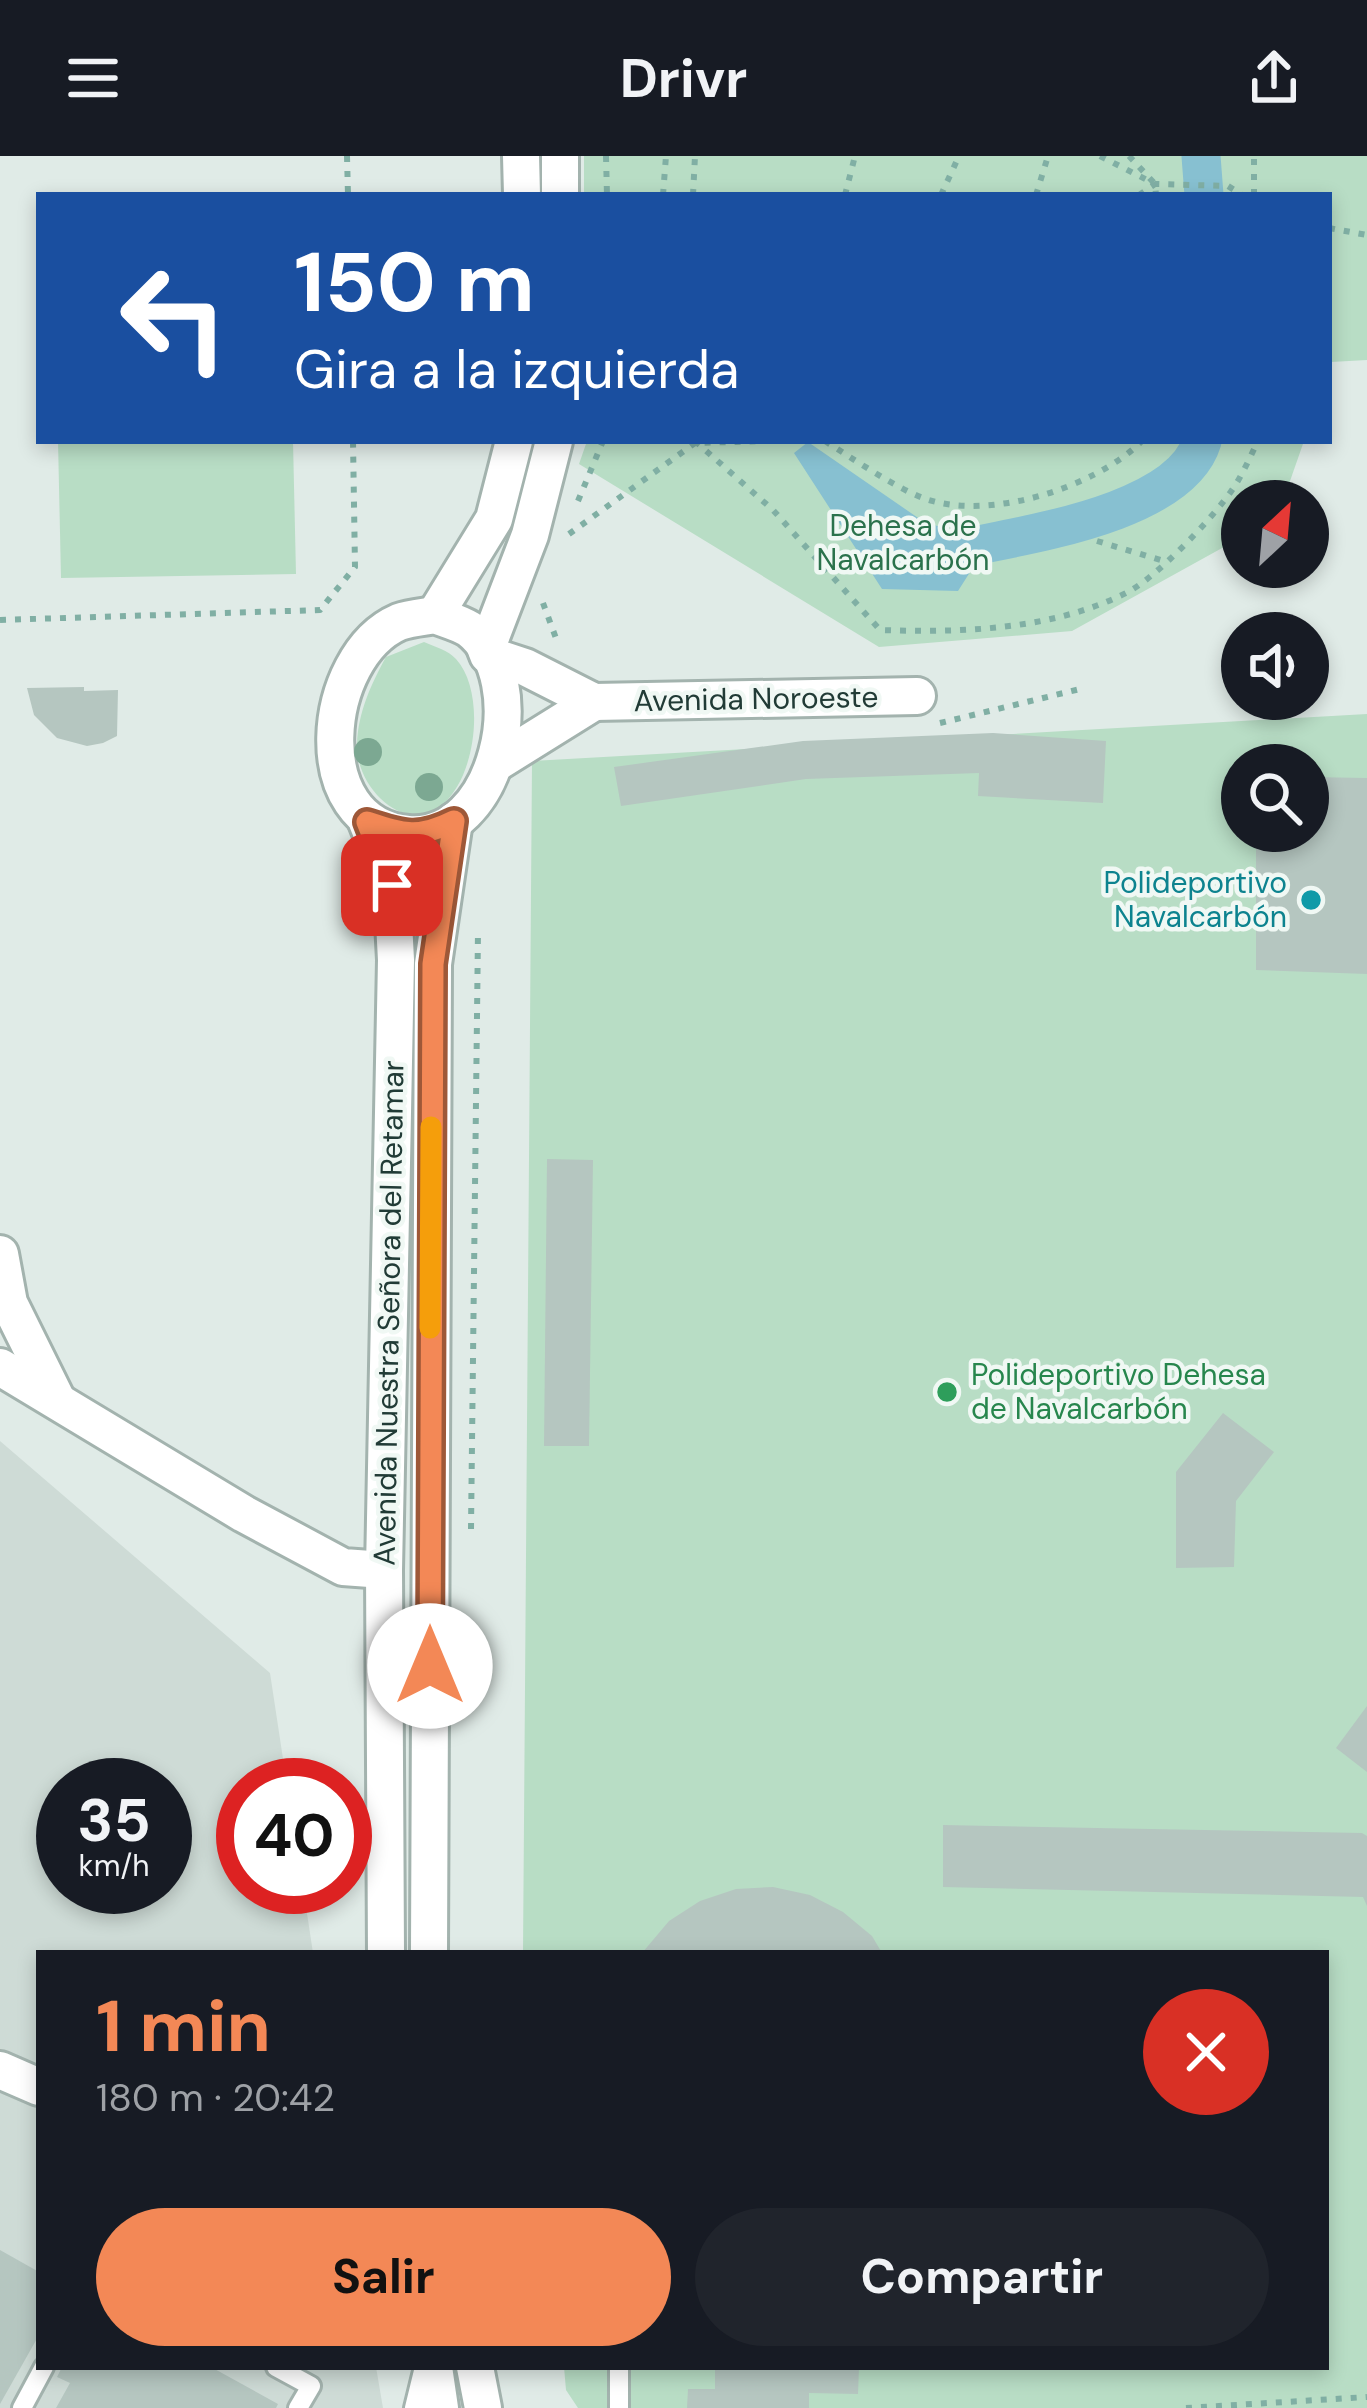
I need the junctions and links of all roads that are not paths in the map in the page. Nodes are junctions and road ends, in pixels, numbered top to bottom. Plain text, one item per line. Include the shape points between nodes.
1 (521, 156) edge
2 (560, 156) edge
3 (522, 192) edge
4 (560, 192) edge
5 (513, 444) edge
6 (553, 444) edge
7 (435, 615) junction
8 (487, 652) junction
9 (594, 702) junction
10 (922, 710) road end
11 (496, 763) junction
12 (454, 821) junction
13 (367, 822) junction
14 (0, 1254) edge
15 (0, 1367) edge
16 (56, 1399) junction
17 (384, 1570) junction
18 (386, 1950) edge
19 (429, 1950) edge
20 (0, 2070) edge
21 (36, 2086) edge
22 (42, 2370) edge
23 (281, 2370) edge
24 (423, 2370) edge
25 (434, 2370) edge
26 (476, 2370) edge
27 (619, 2370) edge
28 (22, 2408) edge
29 (298, 2408) edge
30 (413, 2408) edge
31 (440, 2408) edge
32 (483, 2408) edge
33 (619, 2408) edge

1 - 3 street
2 - 4 street
5 - 7 street via 494,519
6 - 8 street
7 - 8 street via 469,629
7 - 13 street via 399,622 371,644 347,681 334,751 347,799
8 - 9 street, Avenida Noroeste
8 - 11 street via 503,721
9 - 10 street, Avenida Noroeste
9 - 11 street, Avenida Noroeste
11 - 12 street
12 - 13 street via 428,834
12 - 19 street, Avenida Nuestra Señora del Retamar via 433,964
13 - 17 street, Avenida Nuestra Señora del Retamar via 392,885 396,960
14 - 16 street via 9,1303
15 - 16 street
16 - 17 street via 343,1567
17 - 18 street, Avenida Nuestra Señora del Retamar
20 - 21 street
22 - 28 lane
23 - 29 lane via 310,2386
24 - 30 lane
25 - 31 street
26 - 32 street
27 - 33 lane

